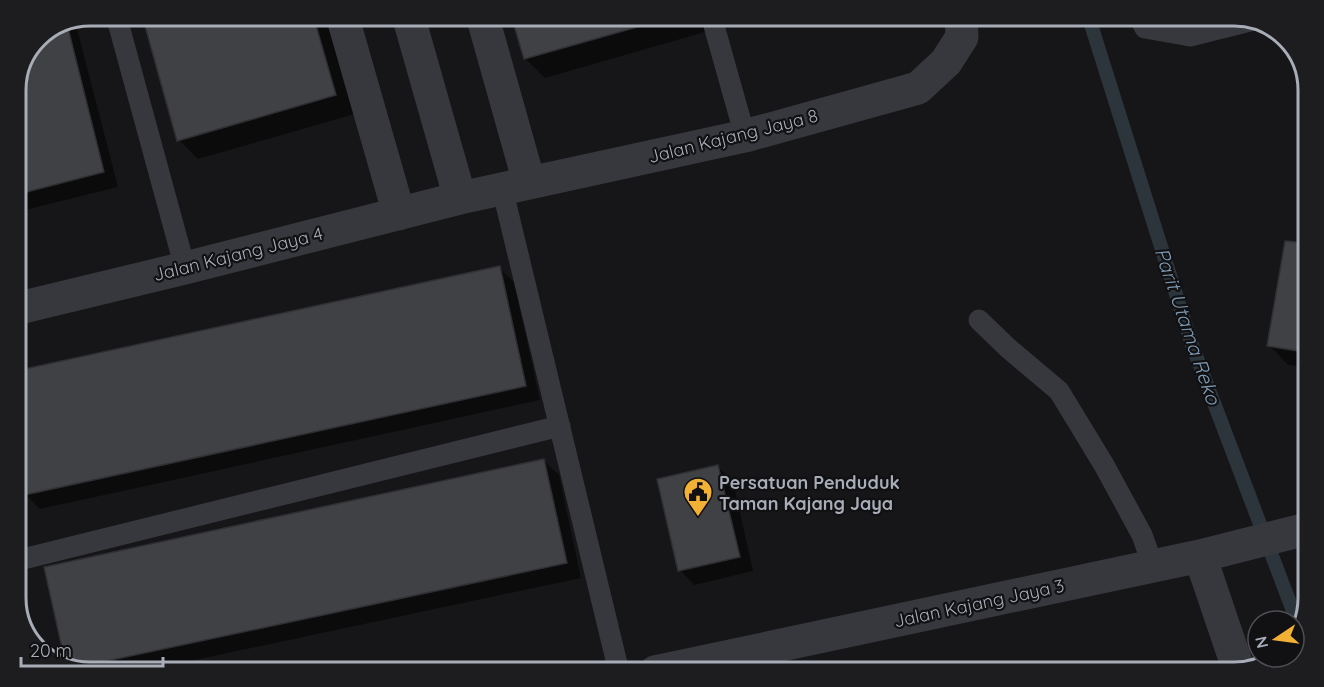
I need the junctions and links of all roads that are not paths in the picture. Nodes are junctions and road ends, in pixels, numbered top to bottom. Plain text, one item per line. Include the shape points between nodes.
1 (119, 26) edge
2 (345, 26) edge
3 (411, 26) edge
4 (484, 26) edge
5 (714, 26) edge
6 (962, 26) edge
7 (1144, 26) edge
8 (1230, 26) edge
9 (745, 136) junction
10 (515, 185) junction
11 (460, 198) junction
12 (399, 214) junction
13 (185, 268) junction
14 (26, 306) edge
15 (979, 320) dead end
16 (560, 426) junction
17 (1298, 531) edge
18 (1207, 554) junction
19 (26, 558) edge
20 (1153, 566) junction
21 (617, 662) edge
22 (702, 662) edge
23 (1236, 662) edge

1 - 13 lane
2 - 12 street
3 - 11 street
4 - 10 street
5 - 9 lane
6 - 9 street, Jalan Kajang Jaya 8 via 962,37 946,62 918,88
7 - 8 lane via 1191,36
9 - 10 street, Jalan Kajang Jaya 8
10 - 11 street, Jalan Kajang Jaya 8
10 - 16 lane
11 - 12 street, Jalan Kajang Jaya 4
12 - 13 street, Jalan Kajang Jaya 4
13 - 14 street, Jalan Kajang Jaya 4
15 - 20 lane via 1059,391 1142,535
16 - 19 lane
16 - 21 lane
17 - 18 street, Jalan Kajang Jaya 3
18 - 20 street, Jalan Kajang Jaya 3
18 - 23 street
20 - 22 street, Jalan Kajang Jaya 3

